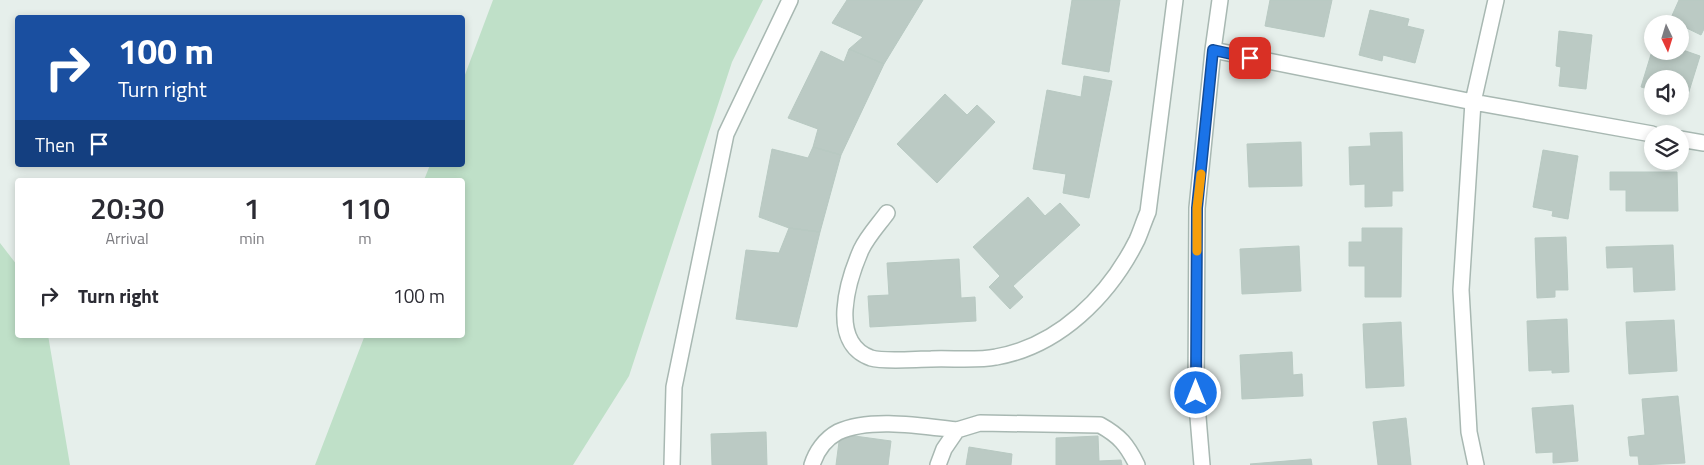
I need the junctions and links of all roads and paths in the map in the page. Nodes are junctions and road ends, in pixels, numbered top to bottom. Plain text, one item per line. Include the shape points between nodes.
1 (790, 0) edge
2 (1175, 0) edge
3 (1220, 0) edge
4 (1496, 0) edge
5 (1213, 50) junction
6 (1473, 102) junction
7 (1644, 133) edge
8 (1689, 140) edge
9 (1704, 143) edge
10 (888, 213) dead end
11 (957, 430) junction
12 (672, 465) edge
13 (812, 465) edge
14 (938, 465) edge
15 (1137, 465) edge
16 (1202, 465) edge
17 (1476, 465) edge

1 - 12 street via 726,134 674,388
2 - 10 street via 1148,212 1137,240 1115,276 1086,311 1057,333 1027,349 995,358 893,359 872,358 860,353 851,344 845,328 850,280 862,248
3 - 5 street
4 - 6 street
5 - 6 street
5 - 16 street via 1197,208 1196,393
6 - 7 street
6 - 17 street via 1461,290 1469,432
8 - 9 street
11 - 13 street via 868,424 837,433 818,450
11 - 14 street
11 - 15 street via 980,423 1100,425 1125,444

